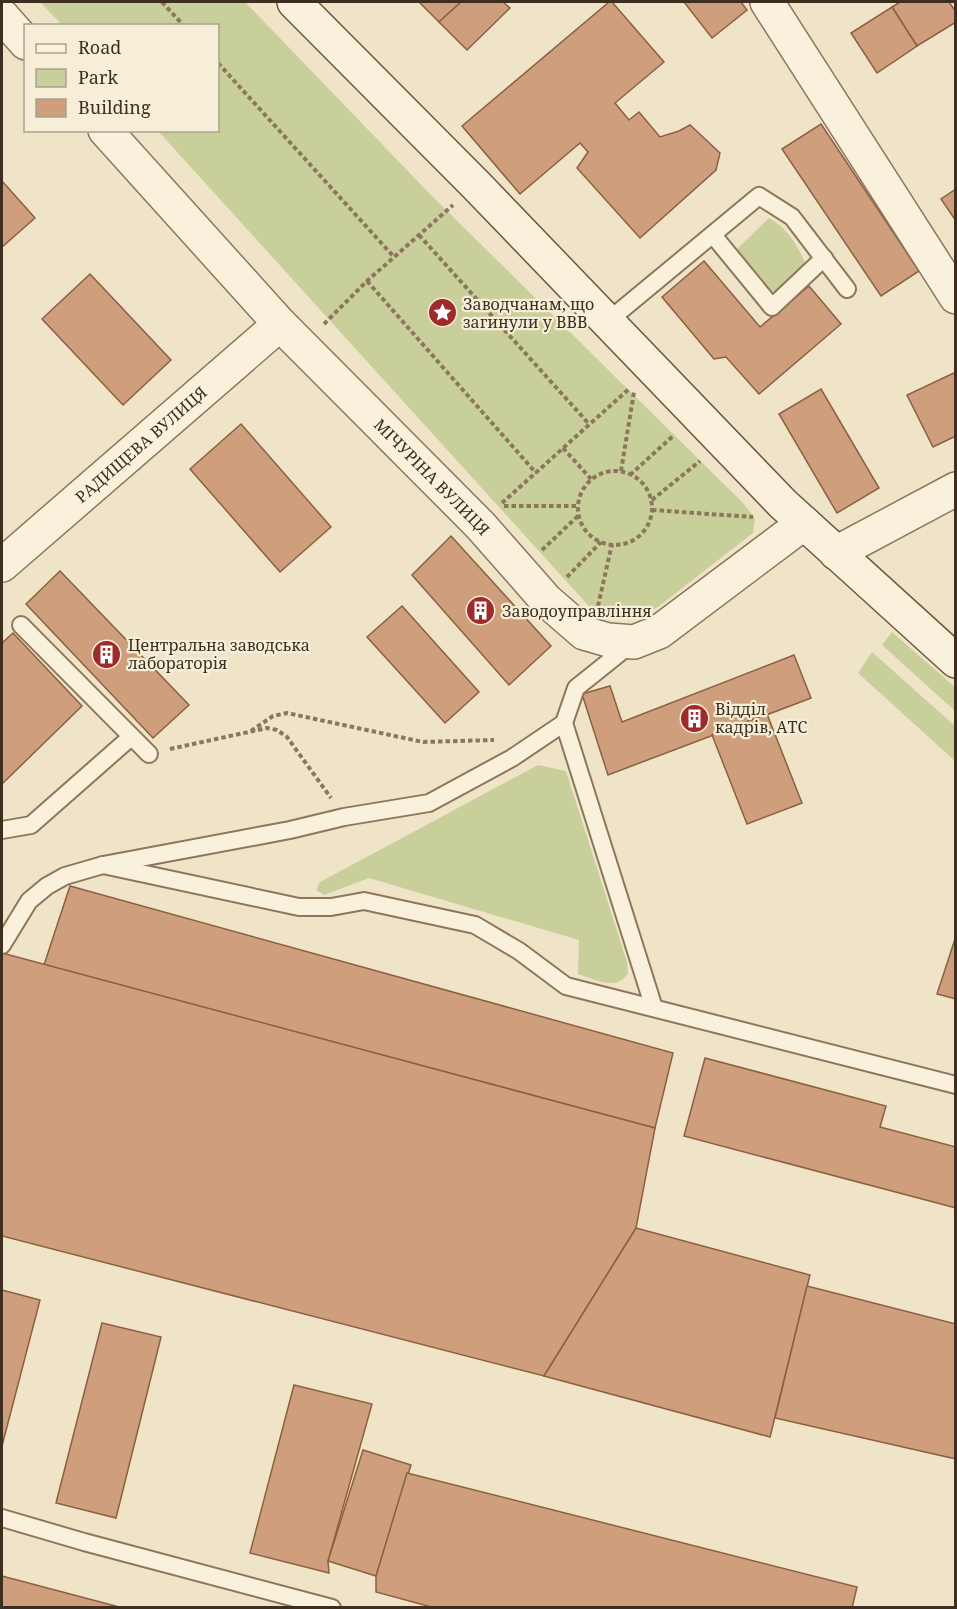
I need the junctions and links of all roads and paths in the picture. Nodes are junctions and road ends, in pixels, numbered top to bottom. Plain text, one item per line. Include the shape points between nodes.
1 (162, 2) edge
2 (294, 2) edge
3 (766, 2) edge
4 (2, 16) edge
5 (182, 24) edge
6 (24, 41) edge
7 (219, 64) edge
8 (107, 132) edge
9 (476, 185) junction
10 (713, 235) junction
11 (419, 236) junction
12 (394, 257) junction
13 (824, 258) junction
14 (367, 281) junction
15 (847, 289) dead end
16 (956, 297) edge
17 (608, 321) junction
18 (291, 335) junction
19 (697, 415) junction
20 (589, 424) junction
21 (723, 442) junction
22 (563, 448) junction
23 (621, 471) junction
24 (536, 473) junction
25 (630, 475) junction
26 (591, 479) junction
27 (956, 489) edge
28 (652, 500) junction
29 (579, 506) junction
30 (652, 510) junction
31 (794, 513) junction
32 (578, 516) junction
33 (601, 542) junction
34 (612, 544) junction
35 (836, 553) junction
36 (2, 565) edge
37 (520, 570) junction
38 (546, 600) junction
39 (21, 625) dead end
40 (584, 633) junction
41 (634, 642) junction
42 (956, 661) edge
43 (564, 723) junction
44 (251, 730) junction
45 (131, 737) junction
46 (540, 738) junction
47 (149, 754) joint
48 (344, 817) junction
49 (2, 830) edge
50 (103, 866) junction
51 (2, 945) edge
52 (654, 1008) junction
53 (956, 1085) edge
54 (2, 1518) edge
55 (332, 1608) edge

1 - 5 path
2 - 9 street
3 - 16 street
4 - 6 street
7 - 12 path
8 - 18 street, МІЧУРІНА ВУЛИЦЯ
9 - 11 path
9 - 17 street
10 - 13 lane via 759,196 792,217
10 - 13 lane via 771,307
10 - 17 lane
11 - 12 path
11 - 20 path
12 - 14 path
13 - 15 lane
14 - 18 path
14 - 24 path
17 - 19 street
18 - 36 street, РАДИЩЕВА ВУЛИЦЯ
18 - 37 street, МІЧУРІНА ВУЛИЦЯ
19 - 21 street
19 - 25 path
20 - 22 path
20 - 23 path via 635,383
21 - 28 path
21 - 31 street
22 - 24 path
22 - 26 path
23 - 25 path
23 - 26 path via 607,471
24 - 29 path via 499,506
25 - 28 path via 645,487
26 - 29 path via 578,500
27 - 35 street
28 - 30 path
29 - 32 path
30 - 31 path via 755,518
30 - 34 path via 646,529 636,539 623,545
31 - 35 street
31 - 41 street, МІЧУРІНА ВУЛИЦЯ via 659,632
32 - 33 path via 584,529
32 - 37 path
33 - 34 path
33 - 38 path
34 - 40 path via 596,615
35 - 42 street
37 - 38 street, МІЧУРІНА ВУЛИЦЯ
38 - 40 street, МІЧУРІНА ВУЛИЦЯ
39 - 45 lane
40 - 41 street, МІЧУРІНА ВУЛИЦЯ
41 - 43 lane via 576,688
43 - 46 lane
43 - 52 lane
44 - 46 path via 286,712 423,742
44 - 47 path
44 - 48 path via 267,728 287,737
45 - 47 lane
45 - 49 lane via 31,825
46 - 48 lane via 512,758 429,802
48 - 50 lane
50 - 51 lane via 64,876 29,900
50 - 52 lane via 299,907 364,901 475,925 566,986
52 - 53 lane
54 - 55 lane

